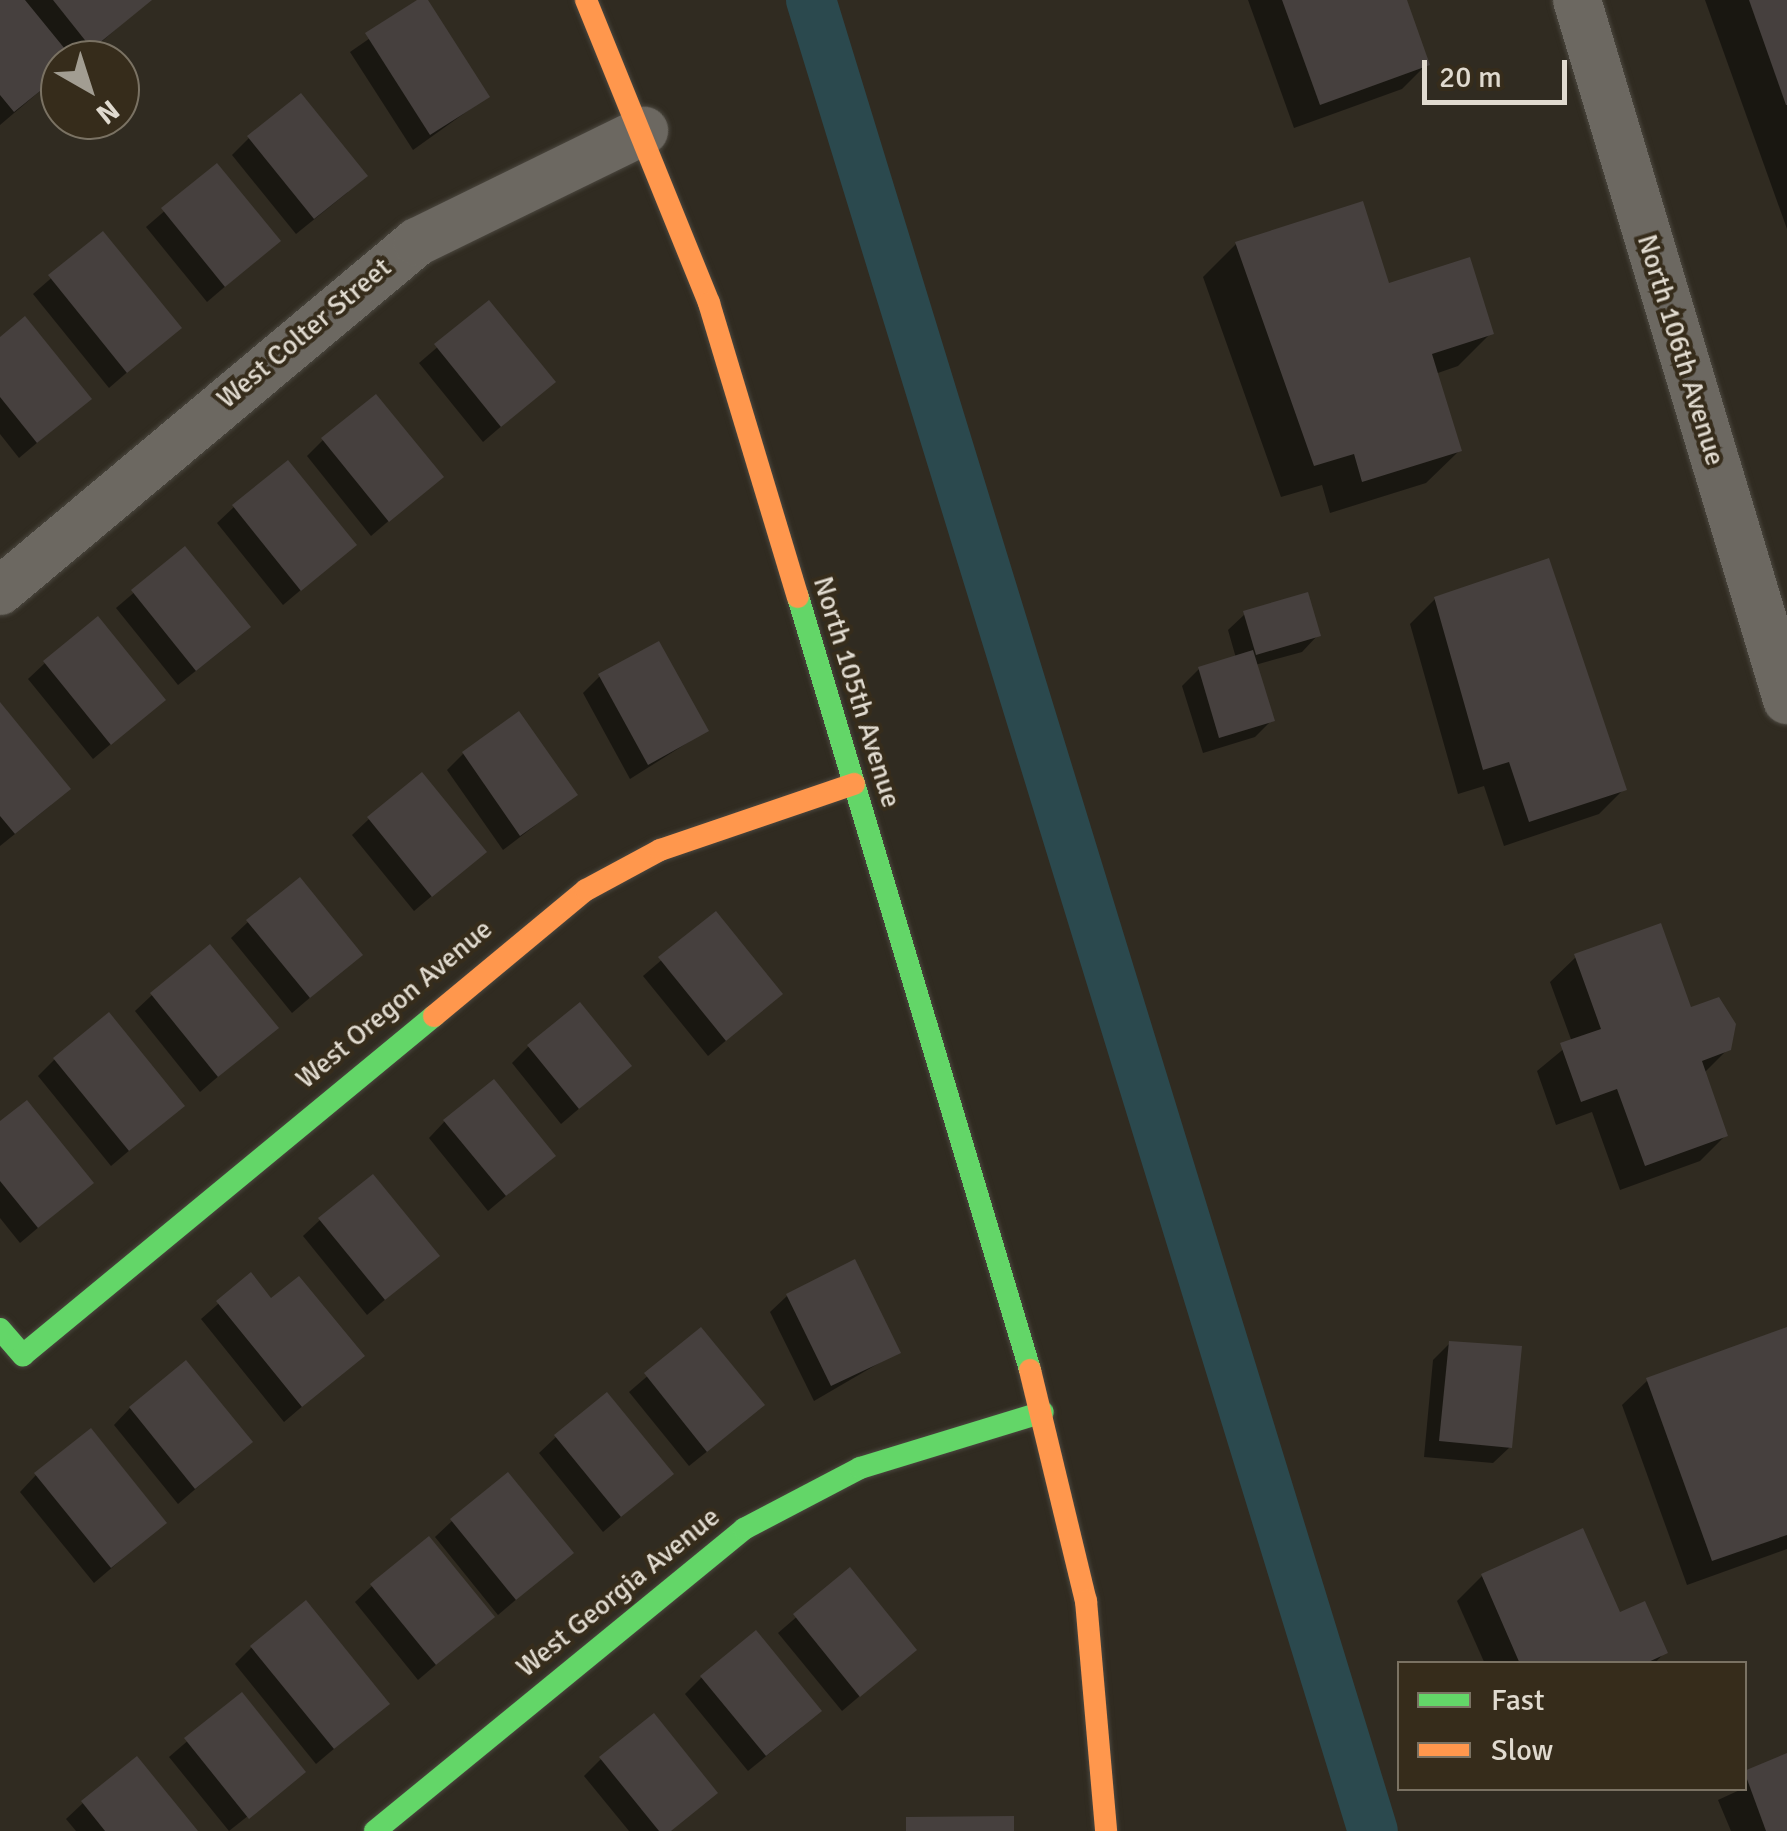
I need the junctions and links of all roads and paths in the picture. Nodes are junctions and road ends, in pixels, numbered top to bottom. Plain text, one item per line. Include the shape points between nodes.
1 (586, 0) edge
2 (1577, 0) edge
3 (644, 131) junction
4 (0, 591) edge
5 (1787, 700) edge
6 (854, 784) junction
7 (0, 1329) edge
8 (1042, 1412) junction
9 (375, 1831) edge
10 (1106, 1831) edge

1 - 3 street, North 105th Avenue
2 - 5 street, North 106th Avenue
3 - 4 street, West Colter Street via 389,262
3 - 6 street, North 105th Avenue via 708,303
6 - 7 street, West Oregon Avenue via 660,850 586,890 23,1356
6 - 8 street, North 105th Avenue
8 - 9 street, West Georgia Avenue via 860,1468 744,1529
8 - 10 street, North 105th Avenue via 1086,1601

